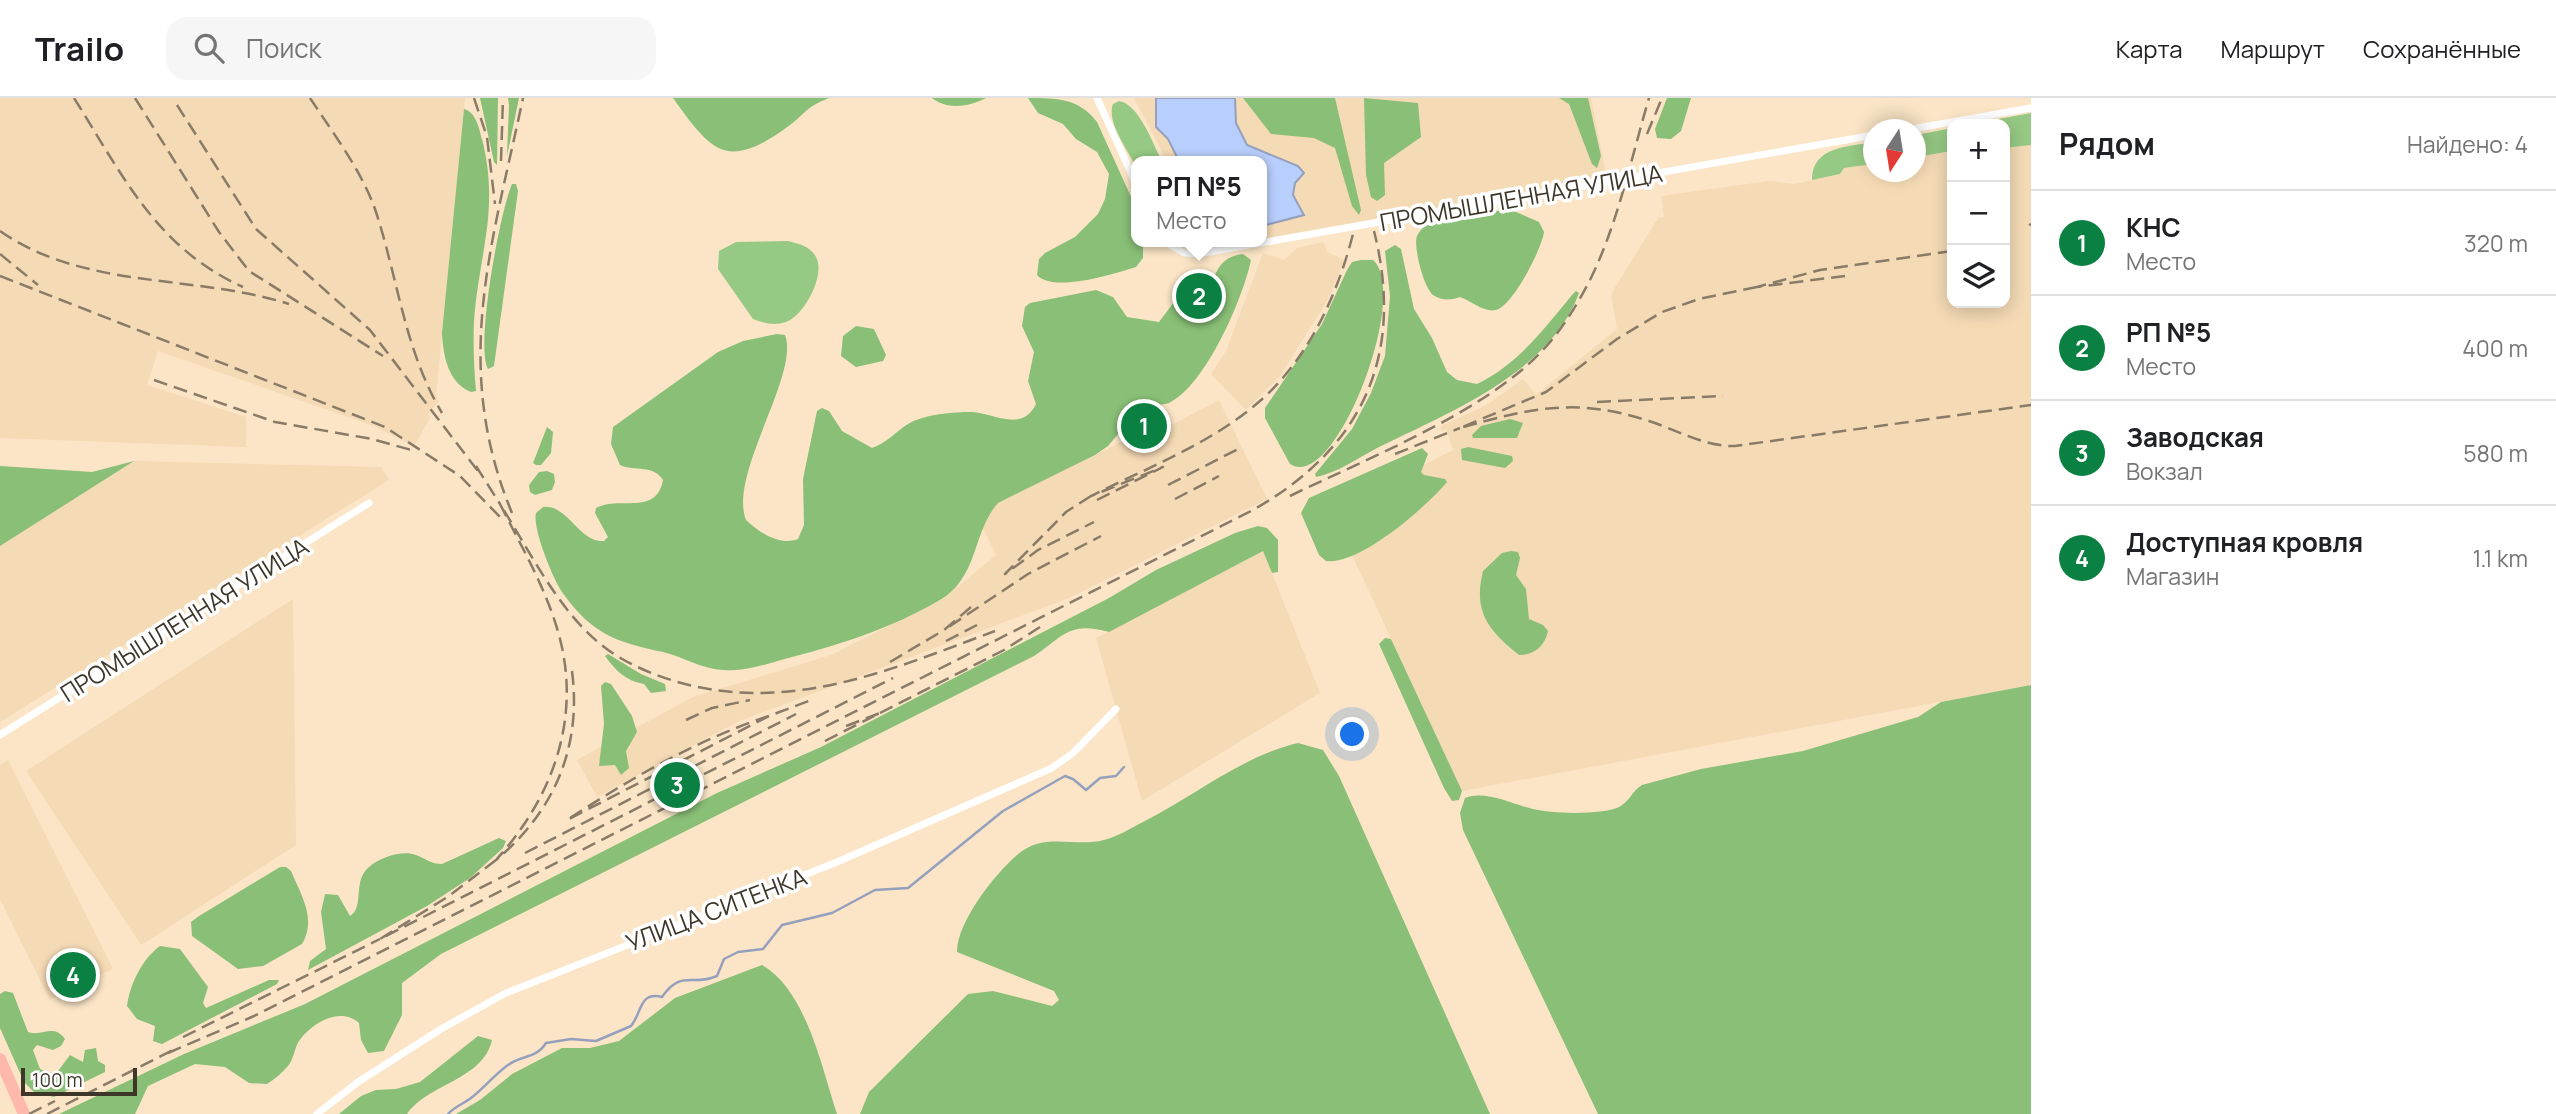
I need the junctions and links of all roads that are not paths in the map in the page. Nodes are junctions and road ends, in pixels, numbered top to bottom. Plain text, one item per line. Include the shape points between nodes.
1 (1097, 98) edge
2 (2031, 108) edge
3 (1926, 126) edge
4 (1863, 137) edge
5 (1131, 173) edge
6 (1267, 242) edge
7 (1173, 247) edge
8 (1238, 247) edge
9 (369, 503) dead end
10 (1116, 709) dead end
11 (0, 736) edge
12 (0, 1059) edge
13 (24, 1114) edge
14 (317, 1114) edge

1 - 5 street
2 - 3 street
4 - 6 street, ПРОМЫШЛЕННАЯ УЛИЦА
7 - 8 street, ПРОМЫШЛЕННАЯ УЛИЦА via 1198,254
9 - 11 street, ПРОМЫШЛЕННАЯ УЛИЦА
10 - 14 street, УЛИЦА СИТЕНКА via 1052,768 837,862 506,993 440,1029
12 - 13 main road

